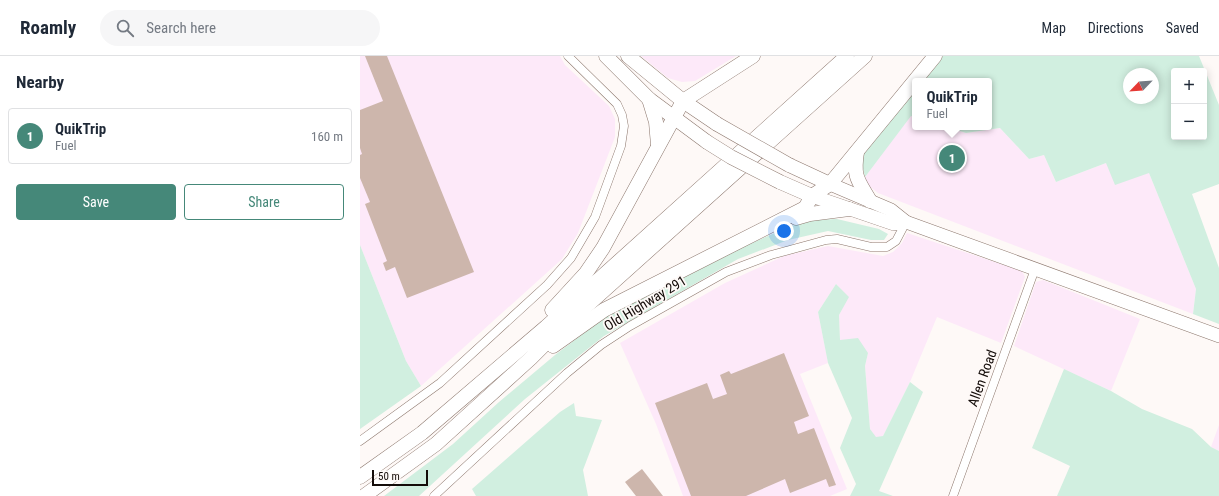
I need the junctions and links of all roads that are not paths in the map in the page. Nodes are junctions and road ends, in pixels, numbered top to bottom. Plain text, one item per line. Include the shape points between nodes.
1 (568, 56) edge
2 (606, 56) edge
3 (628, 56) edge
4 (753, 56) edge
5 (847, 56) edge
6 (865, 56) edge
7 (935, 56) edge
8 (917, 78) edge
9 (912, 84) edge
10 (703, 86) junction
11 (670, 91) junction
12 (650, 99) junction
13 (683, 101) junction
14 (673, 118) junction
15 (658, 146) junction
16 (857, 152) junction
17 (830, 184) junction
18 (812, 196) junction
19 (870, 201) junction
20 (849, 209) junction
21 (906, 222) junction
22 (778, 223) junction
23 (1035, 268) junction
24 (1219, 336) edge
25 (532, 358) junction
26 (499, 368) junction
27 (360, 441) edge
28 (360, 477) edge
29 (364, 496) edge
30 (434, 496) edge
31 (953, 496) edge

1 - 27 street via 617,104 624,126 621,146 587,232 559,273 509,321 440,383
2 - 12 highway
3 - 11 highway
4 - 10 highway
5 - 26 highway
6 - 25 highway via 552,337
7 - 8 highway
9 - 16 highway
10 - 11 highway
10 - 13 highway
11 - 13 highway
12 - 14 highway
12 - 15 highway via 656,122
13 - 14 highway
13 - 17 highway, bridge via 717,124 789,165
14 - 15 highway
14 - 18 highway, bridge via 707,142 780,182
15 - 26 highway via 603,248 586,273
16 - 17 highway
16 - 19 highway via 856,179
17 - 18 highway
17 - 19 main road
18 - 20 main road
18 - 22 highway via 805,208
19 - 21 main road via 891,210
20 - 21 main road via 894,224
20 - 22 highway via 810,214
21 - 23 main road
21 - 30 street, Old Highway 291 via 896,241 887,247 870,247 837,239 771,255 726,272 630,326 573,368
22 - 25 highway via 604,310
23 - 24 main road
23 - 31 street, Allen Road
25 - 29 highway via 436,444
26 - 28 highway via 422,433

